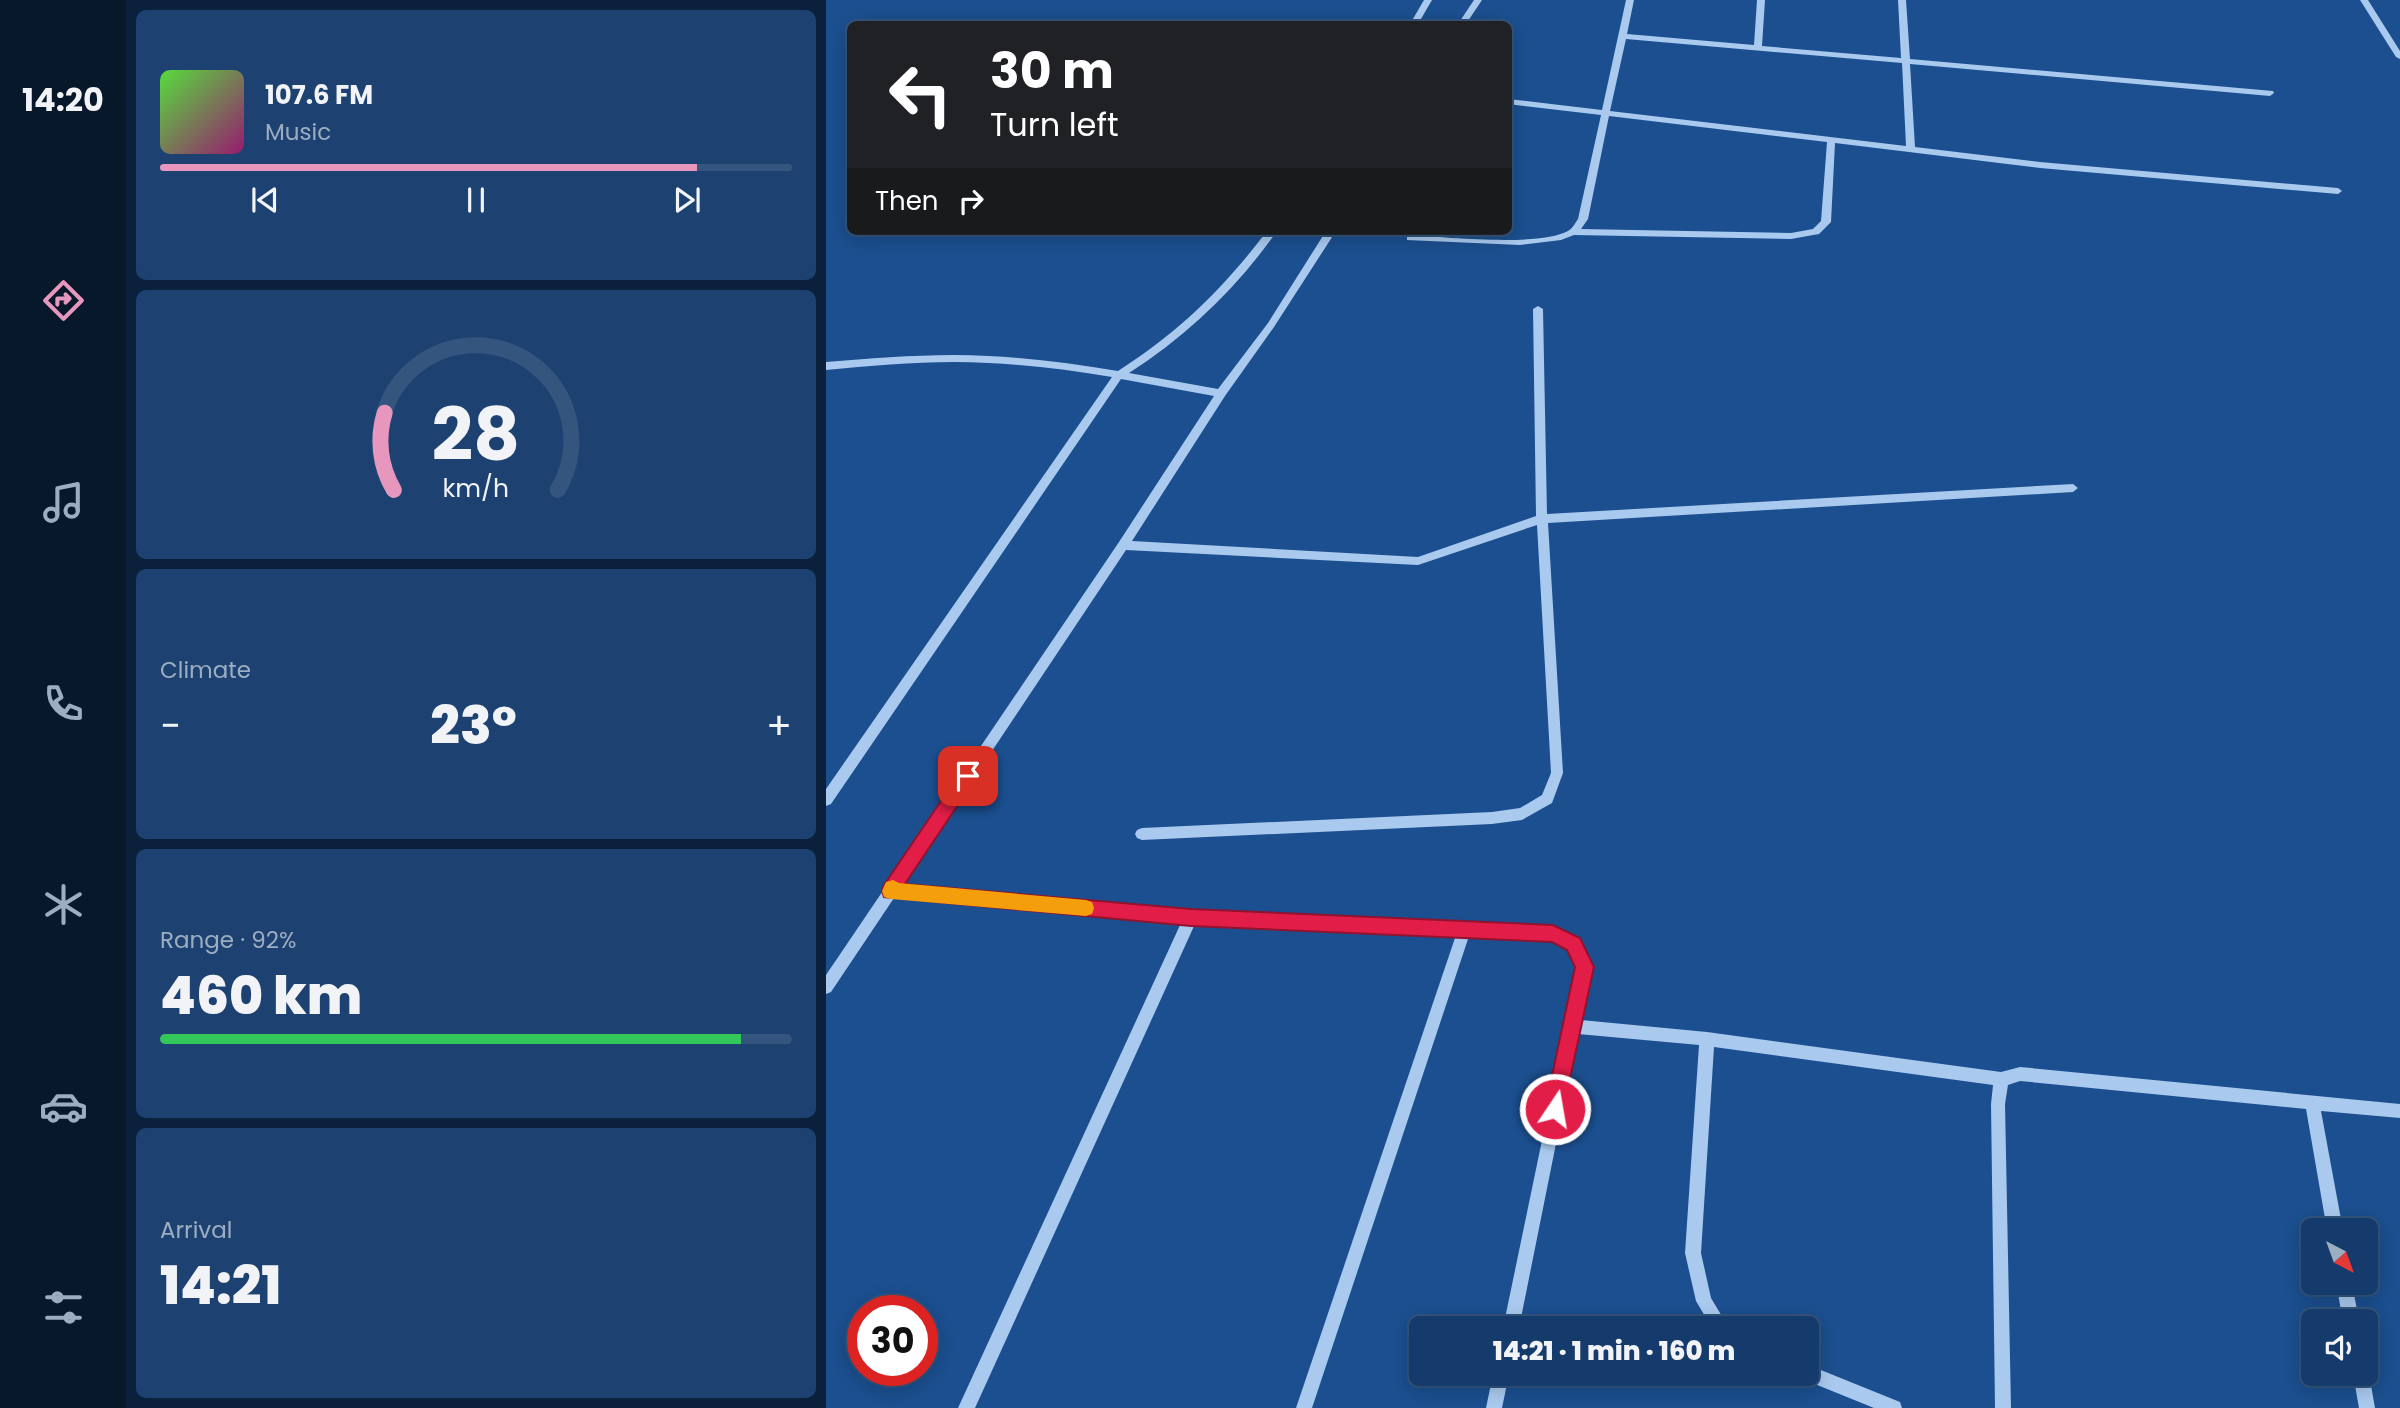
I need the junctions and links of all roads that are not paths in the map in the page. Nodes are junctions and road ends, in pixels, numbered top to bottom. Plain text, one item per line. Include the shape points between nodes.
1 (1428, 0) edge
2 (1478, 0) edge
3 (1630, 0) edge
4 (1760, 0) edge
5 (1902, 0) edge
6 (2364, 0) edge
7 (1416, 21) edge
8 (1464, 21) edge
9 (1623, 36) junction
10 (1758, 48) junction
11 (2400, 57) edge
12 (1905, 62) junction
13 (2270, 93) dead end
14 (1512, 102) edge
15 (1607, 114) junction
16 (1831, 141) junction
17 (1911, 150) junction
18 (2338, 191) dead end
19 (1573, 232) junction
20 (1269, 235) edge
21 (1328, 235) edge
22 (1410, 238) dead end
23 (1538, 309) dead end
24 (826, 366) edge
25 (1118, 376) junction
26 (1221, 393) junction
27 (2073, 488) dead end
28 (1542, 519) junction
29 (1123, 545) junction
30 (826, 800) edge
31 (1142, 834) dead end
32 (891, 891) junction
33 (1191, 917) junction
34 (1464, 931) junction
35 (826, 986) edge
36 (1572, 1026) junction
37 (1707, 1039) junction
38 (2001, 1079) junction
39 (2312, 1104) junction
40 (2400, 1111) edge
41 (2333, 1218) edge
42 (1513, 1316) edge
43 (1713, 1316) edge
44 (1819, 1377) edge
45 (1499, 1386) edge
46 (2363, 1386) edge
47 (966, 1408) edge
48 (1304, 1408) edge
49 (1494, 1408) edge
50 (1894, 1408) edge
51 (2003, 1408) edge
52 (2367, 1408) edge

1 - 7 street
2 - 8 street
3 - 9 street
4 - 10 street
5 - 12 street
6 - 11 street
9 - 10 street
9 - 15 street
10 - 12 street
12 - 13 street
12 - 17 street
14 - 15 street
15 - 16 street
15 - 19 street via 1583,219
16 - 17 street
16 - 19 street via 1826,222 1816,232 1791,236
17 - 18 street
19 - 22 street via 1531,241
20 - 25 street via 1199,318
21 - 26 street via 1271,326
23 - 28 street
24 - 25 street via 989,359
25 - 26 street
25 - 30 street
26 - 29 street
27 - 28 street
28 - 29 street via 1418,561
28 - 31 street via 1558,773 1547,799 1522,814 1492,818
29 - 32 street
32 - 33 street
32 - 35 street
33 - 34 street
33 - 47 street
34 - 36 street via 1553,933 1574,944 1585,967
34 - 48 street
36 - 37 street
36 - 42 street
37 - 38 street
37 - 43 street via 1693,1253 1704,1301
38 - 39 street via 2021,1074
38 - 51 street
39 - 40 street
39 - 41 street
44 - 50 street
45 - 49 street
46 - 52 street

